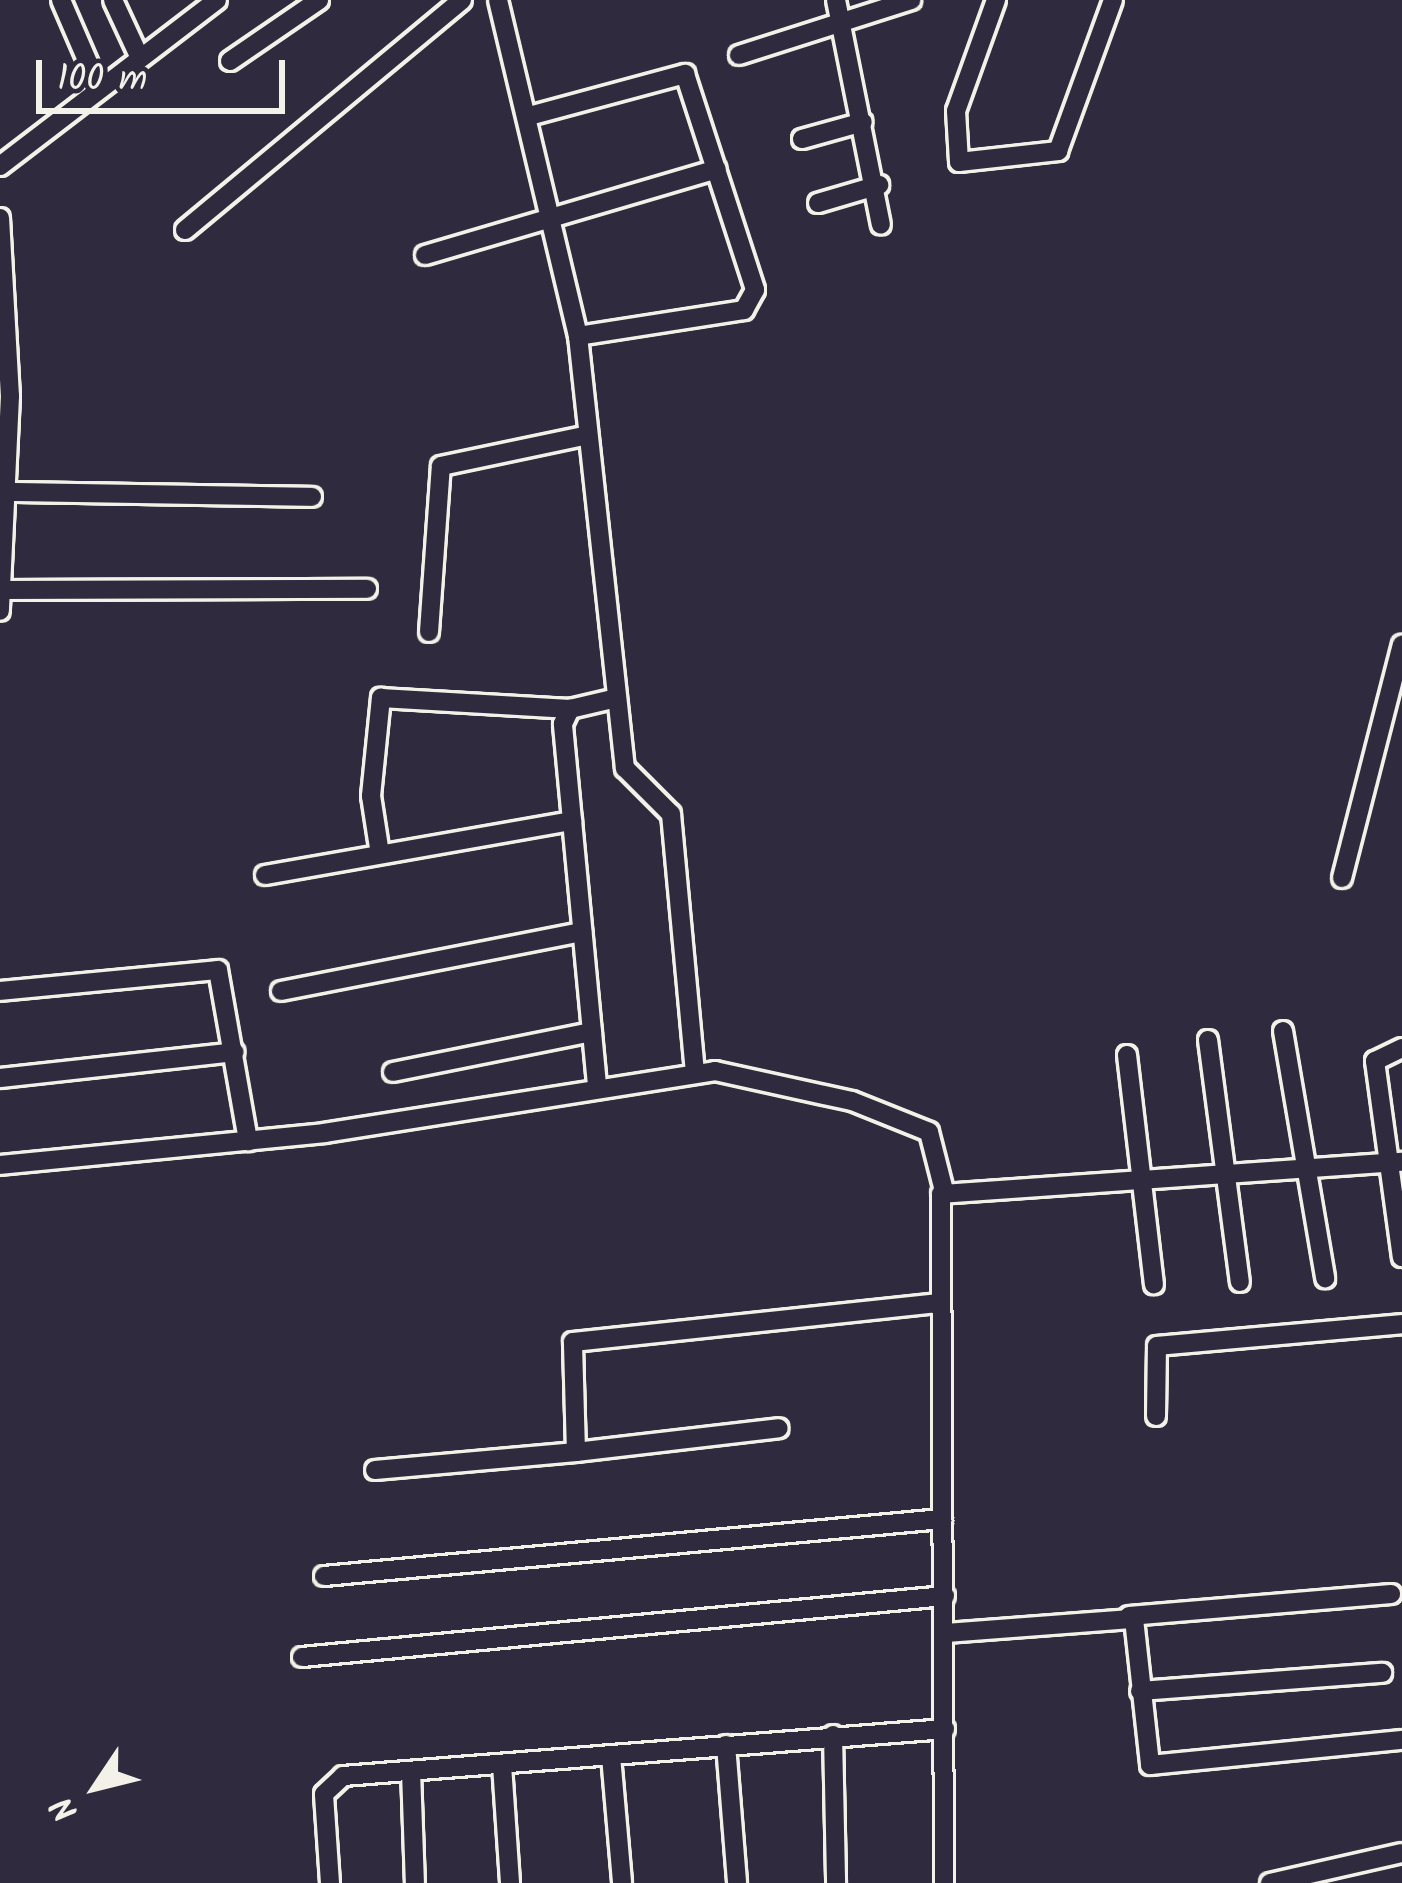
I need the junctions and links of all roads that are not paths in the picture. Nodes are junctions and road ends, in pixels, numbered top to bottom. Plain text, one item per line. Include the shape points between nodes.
1 (61, 0) edge
2 (113, 0) edge
3 (217, 0) edge
4 (319, 0) edge
5 (461, 0) edge
6 (499, 0) edge
7 (836, 0) edge
8 (911, 0) edge
9 (996, 0) edge
10 (1113, 0) edge
11 (843, 27) junction
12 (739, 55) dead end
13 (139, 56) junction
14 (230, 61) dead end
15 (99, 88) junction
16 (529, 116) junction
17 (863, 122) junction
18 (802, 139) dead end
19 (2, 157) edge
20 (717, 169) junction
21 (879, 185) junction
22 (818, 203) dead end
23 (0, 218) edge
24 (556, 224) junction
25 (881, 225) dead end
26 (185, 230) dead end
27 (425, 255) dead end
28 (578, 336) junction
29 (5, 419) edge
30 (588, 435) junction
31 (9, 492) junction
32 (312, 497) dead end
33 (367, 589) dead end
34 (8, 590) junction
35 (0, 611) edge
36 (429, 632) dead end
37 (1402, 645) edge
38 (617, 698) junction
39 (571, 709) junction
40 (572, 821) junction
41 (380, 854) junction
42 (265, 875) dead end
43 (1342, 878) dead end
44 (582, 932) junction
45 (0, 991) edge
46 (281, 991) dead end
47 (1283, 1031) dead end
48 (592, 1032) junction
49 (1208, 1040) dead end
50 (1402, 1048) edge
51 (235, 1052) junction
52 (1127, 1054) dead end
53 (694, 1071) junction
54 (393, 1072) dead end
55 (0, 1078) edge
56 (597, 1085) junction
57 (248, 1141) junction
58 (1396, 1162) edge
59 (0, 1165) edge
60 (1307, 1173) junction
61 (1140, 1177) junction
62 (1227, 1180) junction
63 (944, 1191) junction
64 (1402, 1257) edge
65 (1325, 1278) dead end
66 (1240, 1282) dead end
67 (1154, 1284) dead end
68 (940, 1303) junction
69 (1402, 1324) edge
70 (1156, 1416) dead end
71 (779, 1428) dead end
72 (576, 1452) junction
73 (375, 1470) dead end
74 (942, 1519) junction
75 (324, 1576) dead end
76 (1391, 1594) dead end
77 (945, 1596) junction
78 (1129, 1616) junction
79 (946, 1634) junction
80 (302, 1657) dead end
81 (1382, 1673) dead end
82 (1140, 1691) junction
83 (945, 1729) junction
84 (833, 1735) junction
85 (1402, 1740) edge
86 (726, 1745) junction
87 (611, 1756) junction
88 (502, 1765) junction
89 (411, 1771) junction
90 (1402, 1853) edge
91 (331, 1883) edge
92 (415, 1883) edge
93 (510, 1883) edge
94 (622, 1883) edge
95 (737, 1883) edge
96 (836, 1883) edge
97 (944, 1883) edge
98 (1270, 1883) edge

1 - 15 street
2 - 13 street
3 - 13 street
4 - 14 street
5 - 26 street
6 - 16 street
7 - 11 street
8 - 11 street
9 - 10 street via 956,111 958,162 1058,151
11 - 12 street
11 - 17 street
13 - 15 street
15 - 19 street
16 - 20 street via 679,70
16 - 24 street
17 - 18 street
17 - 21 street
20 - 24 street
20 - 28 street via 755,305
21 - 22 street
21 - 25 street
23 - 29 street
24 - 27 street
24 - 28 street
28 - 30 street
29 - 31 street
30 - 36 street via 441,466
30 - 38 street
31 - 32 street
31 - 34 street
33 - 34 street
34 - 35 street
37 - 43 street
38 - 39 street
38 - 53 street via 627,776 671,814
39 - 40 street
39 - 41 street via 387,693 371,784
40 - 41 street
40 - 44 street
41 - 42 street
44 - 46 street
44 - 48 street
45 - 51 street via 218,970
47 - 60 street
48 - 54 street
48 - 56 street
49 - 62 street
50 - 58 street via 1376,1060
51 - 55 street
51 - 57 street
52 - 61 street
53 - 56 street
53 - 63 street via 814,1090 928,1132
56 - 57 street
57 - 59 street
58 - 60 street
58 - 64 street
60 - 62 street
60 - 65 street
61 - 62 street
61 - 63 street
61 - 67 street
62 - 66 street
63 - 68 street
68 - 72 street via 573,1342
68 - 74 street
69 - 70 street via 1157,1346
71 - 72 street
72 - 73 street
74 - 75 street
74 - 77 street
76 - 78 street
77 - 79 street
77 - 80 street
78 - 79 street
78 - 82 street
79 - 83 street
81 - 82 street
82 - 85 street via 1150,1765
83 - 84 street
83 - 97 street
84 - 86 street
84 - 96 street
86 - 87 street
86 - 95 street
87 - 88 street
87 - 94 street
88 - 89 street
88 - 93 street
89 - 91 street via 326,1785
89 - 92 street
90 - 98 street via 1313,1865

